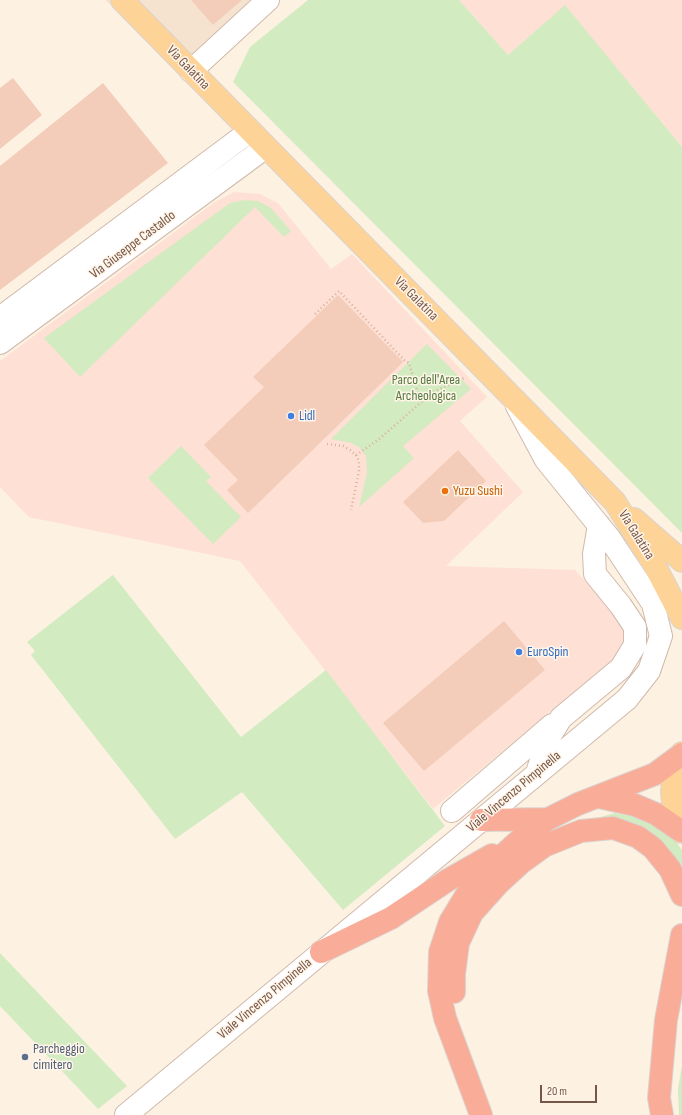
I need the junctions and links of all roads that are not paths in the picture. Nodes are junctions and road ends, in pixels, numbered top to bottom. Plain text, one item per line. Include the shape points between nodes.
1 (122, 0) edge
2 (268, 0) edge
3 (191, 71) junction
4 (250, 131) junction
5 (266, 146) junction
6 (0, 318) edge
7 (0, 343) edge
8 (512, 396) junction
9 (615, 502) junction
10 (599, 525) junction
11 (682, 561) edge
12 (682, 618) edge
13 (561, 718) junction
14 (682, 754) edge
15 (537, 773) junction
16 (599, 797) junction
17 (452, 811) dead end
18 (548, 819) junction
19 (481, 820) junction
20 (682, 831) edge
21 (522, 838) junction
22 (682, 895) edge
23 (682, 935) edge
24 (321, 952) junction
25 (682, 981) edge
26 (666, 1020) junction
27 (459, 1058) junction
28 (126, 1115) edge
29 (481, 1115) edge
30 (662, 1115) edge

1 - 3 main road, Via Galatina
2 - 3 street
3 - 4 main road, Via Galatina
4 - 5 main road, Via Galatina
4 - 6 street, Via Giuseppe Castaldo
5 - 7 street, Via Giuseppe Castaldo
5 - 8 main road, Via Galatina
8 - 9 main road, Via Galatina
8 - 10 street, Viale Vincenzo Pimpinella via 546,460
9 - 11 main road
9 - 12 main road, Via Galatina via 655,566
10 - 13 street via 591,578 621,606 635,626 635,645 622,668
10 - 15 street, Viale Vincenzo Pimpinella via 653,604 661,636 649,671 627,699
13 - 15 street via 548,739
13 - 17 street
14 - 16 highway via 655,774
14 - 20 main road via 674,772 672,792 674,812
15 - 19 street, Viale Vincenzo Pimpinella
16 - 18 highway
16 - 20 highway via 635,805 656,814
18 - 19 highway
18 - 21 highway
19 - 24 street, Viale Vincenzo Pimpinella
21 - 24 highway via 448,880 390,918
21 - 27 highway via 483,873 467,894 450,922 440,952 440,991 445,1018
22 - 27 highway via 670,869 653,848 638,837 613,828 581,831 544,846 522,862 472,913 458,943 454,974
23 - 26 highway
24 - 28 street, Viale Vincenzo Pimpinella
25 - 26 highway
26 - 30 highway via 659,1098
27 - 29 highway

